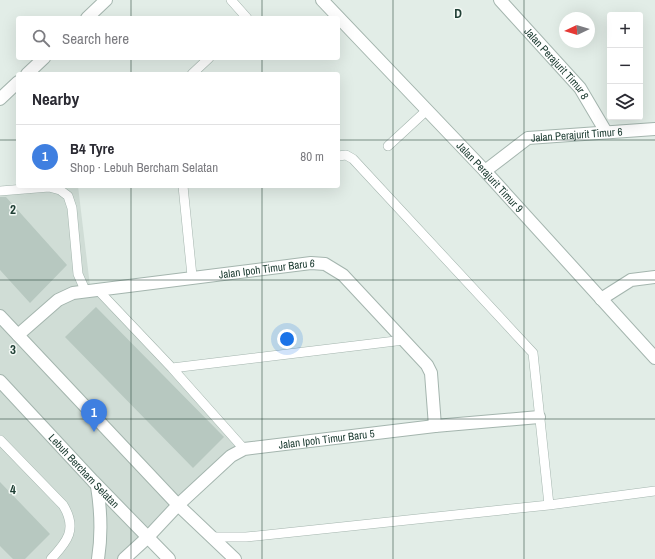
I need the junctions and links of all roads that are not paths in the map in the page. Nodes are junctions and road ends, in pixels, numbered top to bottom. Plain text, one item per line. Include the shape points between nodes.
1 (106, 0) edge
2 (231, 0) edge
3 (322, 0) edge
4 (500, 0) edge
5 (89, 16) edge
6 (245, 16) edge
7 (337, 16) edge
8 (340, 19) edge
9 (42, 60) edge
10 (207, 60) edge
11 (29, 72) edge
12 (194, 72) edge
13 (16, 84) edge
14 (0, 99) edge
15 (426, 110) junction
16 (655, 129) edge
17 (606, 132) junction
18 (388, 146) dead end
19 (340, 156) edge
20 (485, 171) junction
21 (37, 188) edge
22 (53, 188) edge
23 (183, 188) edge
24 (0, 191) edge
25 (192, 276) junction
26 (655, 277) edge
27 (91, 289) junction
28 (601, 299) junction
29 (0, 316) edge
30 (18, 335) junction
31 (404, 340) junction
32 (655, 358) edge
33 (172, 368) junction
34 (0, 381) edge
35 (539, 417) junction
36 (436, 426) junction
37 (0, 440) edge
38 (244, 449) junction
39 (98, 486) junction
40 (655, 491) edge
41 (178, 505) junction
42 (549, 505) junction
43 (148, 537) junction
44 (213, 537) junction
45 (50, 559) edge
46 (98, 559) edge
47 (124, 559) edge
48 (169, 559) edge
49 (235, 559) edge

1 - 5 street
2 - 6 lane
3 - 7 street, Jalan Perajurit Timur 9
4 - 17 street, Jalan Perajurit Timur 8 via 580,88
8 - 15 street, Jalan Perajurit Timur 9
9 - 11 street
10 - 12 lane
13 - 14 street
15 - 18 lane
15 - 20 street, Jalan Perajurit Timur 9
16 - 17 street, Jalan Perajurit Timur 6
17 - 20 street, Jalan Perajurit Timur 6 via 524,139
19 - 35 lane via 346,155 353,159 534,354
20 - 28 street, Jalan Perajurit Timur 9
21 - 24 lane
22 - 27 lane via 68,196 72,208 78,274
23 - 25 lane
25 - 27 street, Jalan Ipoh Timur Baru 6
25 - 31 street, Jalan Ipoh Timur Baru 6 via 311,263 325,264 343,275
26 - 28 street via 631,280
27 - 30 street, Jalan Ipoh Timur Baru 6 via 58,300
27 - 33 lane
28 - 32 street, Jalan Perajurit Timur 9
29 - 30 street
30 - 41 street
31 - 33 lane
31 - 36 street, Jalan Ipoh Timur Baru 6 via 430,370
33 - 38 lane
34 - 39 street, Lebuh Bercham Selatan
35 - 36 street, Jalan Ipoh Timur Baru 5
35 - 42 lane
36 - 38 street, Jalan Ipoh Timur Baru 5
37 - 45 lane via 68,513 68,539
38 - 41 street, Jalan Ipoh Timur Baru 5 via 231,456
39 - 43 street, Lebuh Bercham Selatan
39 - 46 street via 101,541
40 - 42 lane
41 - 43 street, Jalan Ipoh Timur Baru 5
41 - 44 street
42 - 44 lane via 246,537
43 - 47 street, Jalan Ipoh Timur Baru 5
43 - 48 street, Lebuh Bercham Selatan
44 - 49 street

